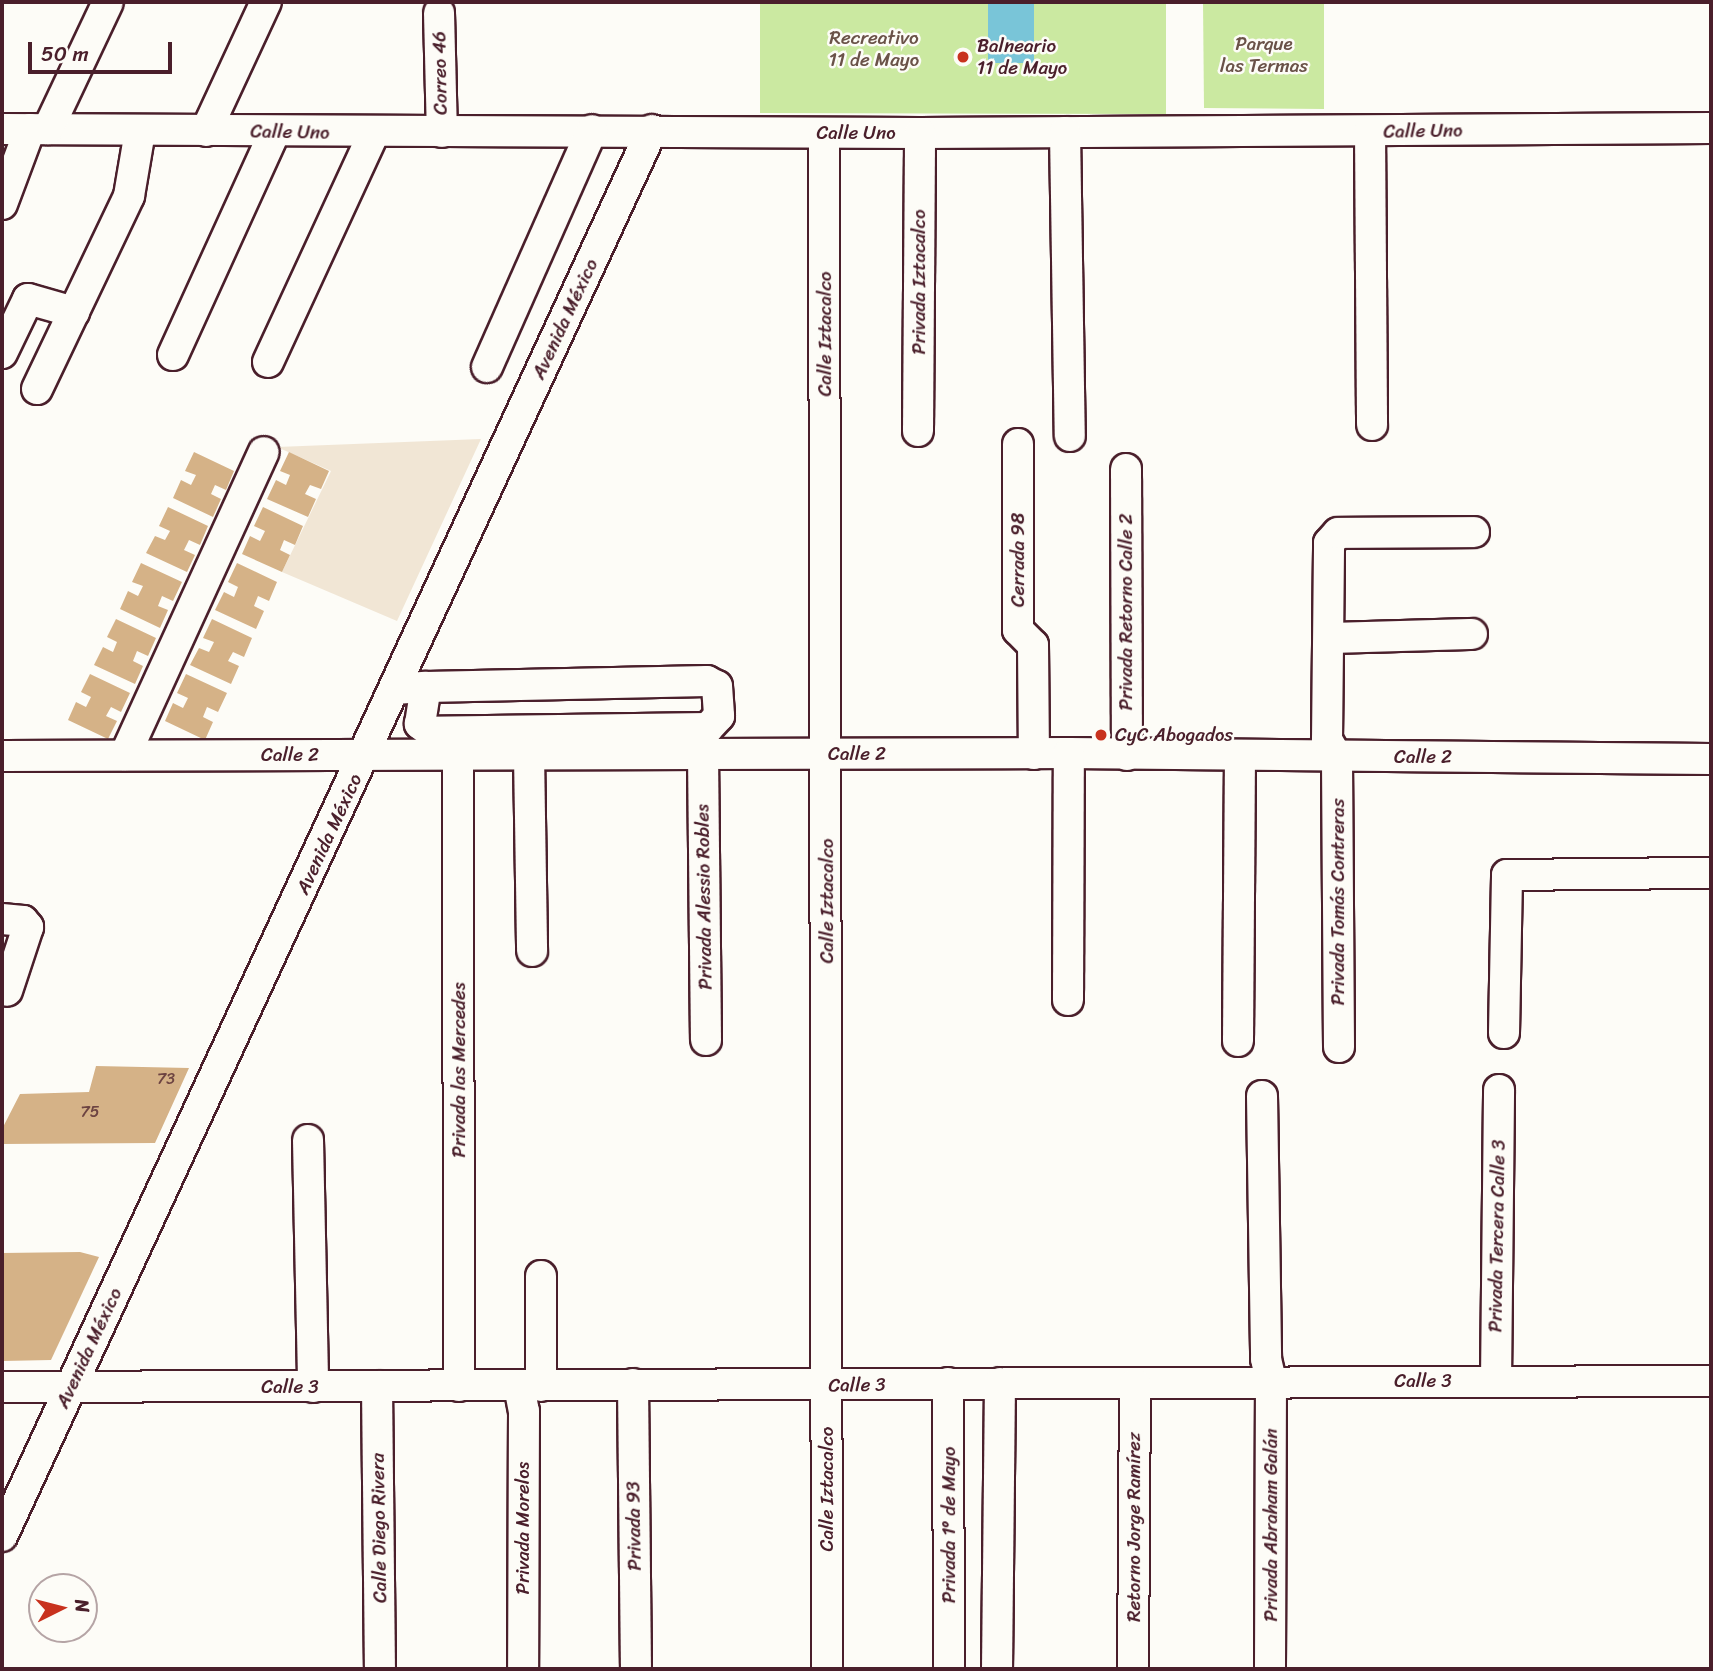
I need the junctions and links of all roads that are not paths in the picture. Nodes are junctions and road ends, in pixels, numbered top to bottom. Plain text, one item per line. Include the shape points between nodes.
1 (108, 2) edge
2 (266, 2) edge
3 (439, 13) dead end
4 (1711, 128) edge
5 (26, 129) edge
6 (592, 130) junction
7 (652, 130) junction
8 (140, 131) junction
9 (206, 131) junction
10 (275, 131) junction
11 (1370, 131) junction
12 (442, 132) junction
13 (1065, 132) junction
14 (374, 133) junction
15 (824, 133) junction
16 (920, 133) junction
17 (2, 204) edge
18 (74, 312) junction
19 (2, 353) edge
20 (173, 355) dead end
21 (268, 362) dead end
22 (487, 368) dead end
23 (37, 389) dead end
24 (1372, 425) dead end
25 (918, 431) dead end
26 (1070, 436) dead end
27 (1018, 444) dead end
28 (264, 452) dead end
29 (1126, 469) dead end
30 (1474, 532) dead end
31 (1472, 634) dead end
32 (1329, 638) junction
33 (426, 687) junction
34 (395, 689) junction
35 (684, 745) junction
36 (1069, 753) junction
37 (529, 754) junction
38 (827, 754) junction
39 (1034, 754) junction
40 (125, 755) junction
41 (365, 755) junction
42 (458, 755) junction
43 (1127, 755) junction
44 (2, 756) edge
45 (1240, 757) junction
46 (1336, 757) junction
47 (1711, 759) edge
48 (1711, 873) edge
49 (2, 919) edge
50 (532, 951) dead end
51 (7, 991) dead end
52 (1068, 999) dead end
53 (1504, 1033) dead end
54 (706, 1040) dead end
55 (1238, 1041) dead end
56 (1339, 1046) dead end
57 (1499, 1090) dead end
58 (1262, 1096) dead end
59 (308, 1140) dead end
60 (541, 1276) dead end
61 (1271, 1381) junction
62 (1711, 1381) edge
63 (1496, 1382) junction
64 (948, 1383) junction
65 (1000, 1383) junction
66 (634, 1384) junction
67 (1135, 1384) junction
68 (827, 1385) junction
69 (459, 1386) junction
70 (530, 1386) junction
71 (2, 1387) edge
72 (71, 1387) junction
73 (313, 1387) junction
74 (377, 1387) junction
75 (2, 1536) edge
76 (636, 1667) dead end
77 (949, 1667) dead end
78 (380, 1669) edge
79 (523, 1669) edge
80 (827, 1669) edge
81 (997, 1669) edge
82 (1133, 1669) edge
83 (1270, 1669) edge

1 - 5 street
2 - 9 street
3 - 12 street, Correo 46
4 - 11 street, Calle Uno
5 - 8 street, Calle Uno
5 - 17 street
6 - 7 street, Calle Uno
6 - 12 street, Calle Uno
6 - 22 street
7 - 15 street, Calle Uno
7 - 34 street, Avenida México
8 - 9 street, Calle Uno
8 - 18 street via 129,196
9 - 10 street, Calle Uno
10 - 14 street, Calle Uno
10 - 20 street
11 - 13 street, Calle Uno
11 - 24 street
12 - 14 street, Calle Uno
13 - 16 street, Calle Uno
13 - 26 street
14 - 21 street
15 - 16 street, Calle Uno
15 - 38 street, Calle Iztacalco
16 - 25 street, Privada Iztacalco
18 - 19 street via 28,299
18 - 23 street
27 - 39 street, Cerrada 98 via 1018,630 1033,645
28 - 40 street
29 - 43 street, Privada Retorno Calle 2
30 - 32 street, Privada Tomás Contreras via 1332,536
31 - 32 street
32 - 46 street, Privada Tomás Contreras via 1328,740
33 - 34 street
33 - 35 street via 420,724 431,732
33 - 35 street via 707,681 717,686 719,716 713,726
34 - 41 street, Avenida México
35 - 37 street, Calle 2
35 - 38 street, Calle 2
35 - 54 street, Privada Alessio Robles
36 - 39 street, Calle 2
36 - 43 street, Calle 2
36 - 52 street
37 - 42 street, Calle 2
37 - 50 street
38 - 39 street, Calle 2
38 - 68 street, Calle Iztacalco
40 - 41 street, Calle 2
40 - 44 street, Calle 2
41 - 42 street, Calle 2
41 - 72 street, Avenida México
42 - 69 street, Privada las Mercedes
43 - 45 street, Calle 2
45 - 46 street, Calle 2
45 - 55 street
46 - 47 street, Calle 2
46 - 56 street, Privada Tomás Contreras
48 - 53 street via 1507,875
49 - 51 street via 23,921 27,927
57 - 63 street, Privada Tercera Calle 3
58 - 61 street, Privada Abraham Galán via 1266,1359
59 - 73 street
60 - 70 street, Privada Morelos
61 - 63 street, Calle 3
61 - 67 street, Calle 3
61 - 83 street, Privada Abraham Galán
62 - 63 street, Calle 3
64 - 65 street, Calle 3
64 - 68 street, Calle 3
64 - 77 street, Privada 1º de Mayo
65 - 67 street, Calle 3
65 - 81 street
66 - 68 street, Calle 3
66 - 70 street, Calle 3
66 - 76 street, Privada 93
67 - 82 street, Retorno Jorge Ramírez
68 - 80 street, Calle Iztacalco
69 - 70 street, Calle 3
69 - 74 street, Calle 3
70 - 79 street, Privada Morelos via 524,1411
71 - 72 street, Calle 3
72 - 73 street, Calle 3
72 - 75 street, Avenida México
73 - 74 street, Calle 3
74 - 78 street, Calle Diego Rivera

